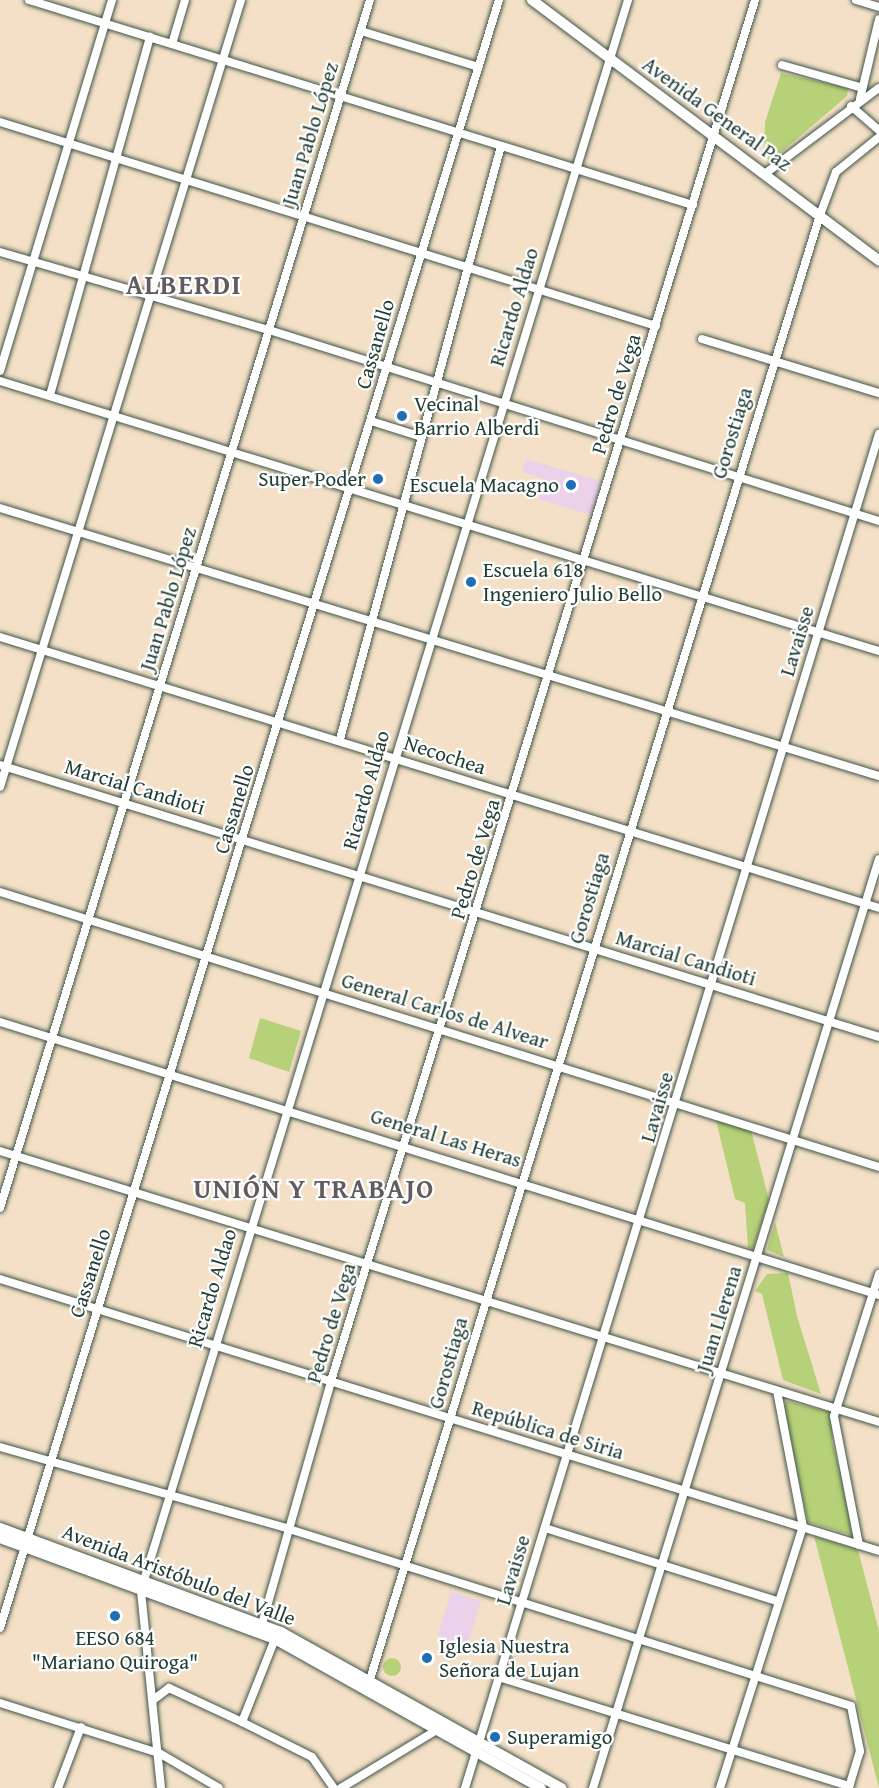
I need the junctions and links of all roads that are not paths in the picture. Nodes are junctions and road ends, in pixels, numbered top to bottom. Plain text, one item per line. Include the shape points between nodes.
1 (29, 0) edge
2 (112, 0) edge
3 (185, 0) edge
4 (241, 0) edge
5 (370, 0) edge
6 (499, 0) edge
7 (532, 0) edge
8 (628, 0) edge
9 (755, 0) edge
10 (856, 0) edge
11 (879, 7) edge
12 (879, 19) edge
13 (106, 23) junction
14 (361, 31) junction
15 (150, 37) junction
16 (172, 44) junction
17 (224, 60) junction
18 (610, 60) junction
19 (782, 65) dead end
20 (479, 67) junction
21 (860, 87) junction
22 (879, 88) edge
23 (341, 96) junction
24 (860, 99) junction
25 (851, 106) junction
26 (0, 122) edge
27 (879, 130) edge
28 (459, 133) junction
29 (713, 137) junction
30 (879, 137) edge
31 (68, 143) junction
32 (501, 146) junction
33 (118, 159) junction
34 (576, 168) junction
35 (766, 173) junction
36 (187, 180) junction
37 (693, 205) junction
38 (820, 215) junction
39 (303, 217) junction
40 (0, 252) edge
41 (421, 252) junction
42 (32, 261) junction
43 (879, 261) edge
44 (467, 266) junction
45 (85, 275) junction
46 (538, 288) junction
47 (150, 295) junction
48 (656, 326) junction
49 (269, 330) junction
50 (702, 339) dead end
51 (773, 361) junction
52 (386, 366) junction
53 (0, 371) edge
54 (0, 381) edge
55 (437, 382) junction
56 (879, 393) edge
57 (50, 394) junction
58 (504, 402) junction
59 (113, 415) junction
60 (371, 421) junction
61 (879, 434) edge
62 (422, 437) junction
63 (619, 441) junction
64 (232, 452) junction
65 (737, 478) junction
66 (350, 489) junction
67 (403, 505) junction
68 (0, 508) edge
69 (855, 513) junction
70 (879, 521) edge
71 (465, 525) junction
72 (79, 530) junction
73 (583, 560) junction
74 (196, 569) junction
75 (700, 596) junction
76 (315, 605) junction
77 (369, 622) junction
78 (819, 632) junction
79 (0, 637) edge
80 (430, 639) junction
81 (42, 650) junction
82 (879, 651) edge
83 (549, 676) junction
84 (161, 686) junction
85 (666, 710) junction
86 (280, 722) junction
87 (340, 740) junction
88 (783, 747) junction
89 (394, 757) junction
90 (3, 766) edge
91 (879, 776) edge
92 (0, 787) edge
93 (513, 795) junction
94 (125, 803) junction
95 (629, 831) junction
96 (244, 838) junction
97 (879, 860) edge
98 (746, 868) junction
99 (360, 874) junction
100 (0, 892) edge
101 (865, 904) junction
102 (879, 908) edge
103 (478, 910) junction
104 (88, 920) junction
105 (593, 949) junction
106 (209, 957) junction
107 (711, 986) junction
108 (323, 992) junction
109 (829, 1021) junction
110 (0, 1023) edge
111 (442, 1029) junction
112 (879, 1037) edge
113 (52, 1038) junction
114 (558, 1065) junction
115 (173, 1073) junction
116 (677, 1103) junction
117 (288, 1108) junction
118 (793, 1138) junction
119 (407, 1145) junction
120 (0, 1151) edge
121 (16, 1156) junction
122 (879, 1167) edge
123 (523, 1181) junction
124 (135, 1192) junction
125 (0, 1208) edge
126 (643, 1220) junction
127 (249, 1228) junction
128 (756, 1256) junction
129 (368, 1264) junction
130 (879, 1275) edge
131 (0, 1279) edge
132 (876, 1294) edge
133 (486, 1300) junction
134 (98, 1309) junction
135 (606, 1337) junction
136 (213, 1344) junction
137 (721, 1373) junction
138 (332, 1381) junction
139 (777, 1391) junction
140 (836, 1409) junction
141 (451, 1419) junction
142 (879, 1422) edge
143 (0, 1447) edge
144 (568, 1455) junction
145 (51, 1462) junction
146 (684, 1491) junction
147 (169, 1497) junction
148 (803, 1527) junction
149 (0, 1528) edge
150 (545, 1528) junction
151 (289, 1529) junction
152 (0, 1538) edge
153 (26, 1543) junction
154 (859, 1545) junction
155 (879, 1551) edge
156 (661, 1565) junction
157 (407, 1566) junction
158 (142, 1585) junction
159 (780, 1602) junction
160 (521, 1604) junction
161 (262, 1624) junction
162 (0, 1628) edge
163 (275, 1639) junction
164 (639, 1641) junction
165 (499, 1677) junction
166 (754, 1677) junction
167 (368, 1685) junction
168 (153, 1700) junction
169 (0, 1703) edge
170 (616, 1713) junction
171 (242, 1722) junction
172 (443, 1726) junction
173 (81, 1727) junction
174 (478, 1746) junction
175 (732, 1749) junction
176 (159, 1753) junction
177 (849, 1787) edge
178 (58, 1788) edge
179 (161, 1788) edge
180 (219, 1788) edge
181 (334, 1788) edge
182 (341, 1788) edge
183 (465, 1788) edge
184 (541, 1788) edge
185 (561, 1788) edge
186 (593, 1788) edge
187 (720, 1788) edge

1 - 13 street
2 - 13 street
3 - 16 street
4 - 17 street
5 - 14 street, Juan Pablo López
6 - 20 street, Cassanello
7 - 18 main road, Avenida General Paz
8 - 18 street, Ricardo Aldao
9 - 29 street, Pedro de Vega
10 - 11 street
12 - 21 street
13 - 15 street
13 - 31 street
14 - 20 street
14 - 23 street, Juan Pablo López
15 - 16 street
15 - 33 street
16 - 17 street
17 - 23 street
17 - 36 street
18 - 29 main road, Avenida General Paz
18 - 34 street, Ricardo Aldao
19 - 21 street
20 - 28 street, Cassanello
21 - 24 street
22 - 24 street
23 - 28 street
23 - 39 street, Juan Pablo López
24 - 25 street
25 - 27 street
25 - 35 street
26 - 31 street
28 - 32 street
28 - 41 street, Cassanello
29 - 35 main road, Avenida General Paz
29 - 37 street, Pedro de Vega
30 - 38 street, Gorostiaga via 836,172
31 - 33 street
31 - 42 street
32 - 34 street
32 - 44 street
33 - 36 street
33 - 45 street
34 - 37 street
34 - 46 street, Ricardo Aldao
35 - 38 main road, Avenida General Paz
36 - 39 street
36 - 47 street
37 - 48 street, Pedro de Vega
38 - 43 main road, Avenida General Paz
38 - 51 street, Gorostiaga
39 - 41 street
39 - 49 street, Juan Pablo López
40 - 42 street
41 - 44 street
41 - 52 street, Cassanello
42 - 45 street
42 - 53 street
44 - 46 street
44 - 55 street
45 - 47 street
45 - 57 street
46 - 48 street
46 - 58 street, Ricardo Aldao
47 - 49 street
47 - 59 street
48 - 63 street, Pedro de Vega
49 - 52 street
49 - 64 street, Juan Pablo López
50 - 51 street
51 - 56 street
51 - 65 street, Gorostiaga
52 - 55 street
52 - 60 street, Cassanello
54 - 57 street
55 - 58 street
55 - 62 street
57 - 59 street
58 - 63 street
58 - 71 street, Ricardo Aldao
59 - 64 street
59 - 72 street
60 - 62 street
60 - 66 street, Cassanello
61 - 69 street, Lavaisse
62 - 67 street
63 - 65 street
63 - 73 street, Pedro de Vega
64 - 66 street
64 - 74 street, Juan Pablo López
65 - 69 street
65 - 75 street, Gorostiaga
66 - 67 street
66 - 76 street, Cassanello
67 - 71 street
67 - 77 street
68 - 72 street
69 - 70 street
69 - 78 street, Lavaisse
71 - 73 street
71 - 80 street, Ricardo Aldao
72 - 74 street
72 - 81 street
73 - 75 street
73 - 83 street, Pedro de Vega
74 - 76 street
74 - 84 street, Juan Pablo López
75 - 78 street
75 - 85 street, Gorostiaga
76 - 77 street
76 - 86 street, Cassanello
77 - 80 street
77 - 87 street
78 - 82 street
78 - 88 street, Lavaisse
79 - 81 street, Necochea
80 - 83 street
80 - 89 street, Ricardo Aldao
81 - 84 street, Necochea
81 - 90 street
83 - 85 street
83 - 93 street, Pedro de Vega
84 - 86 street, Necochea
84 - 94 street, Juan Pablo López
85 - 88 street
85 - 95 street, Gorostiaga
86 - 87 street, Necochea
86 - 96 street, Cassanello
87 - 89 street, Necochea
88 - 91 street
88 - 98 street, Lavaisse
89 - 93 street, Necochea
89 - 99 street, Ricardo Aldao
90 - 92 street
90 - 94 street, Marcial Candioti
93 - 95 street, Necochea
93 - 103 street, Pedro de Vega
94 - 96 street, Marcial Candioti
94 - 104 street, Juan Pablo López
95 - 98 street, Necochea
95 - 105 street, Gorostiaga
96 - 99 street, Marcial Candioti
96 - 106 street, Cassanello
97 - 101 street, Juan Llerena
98 - 101 street, Necochea
98 - 107 street, Lavaisse
99 - 103 street, Marcial Candioti
99 - 108 street, Ricardo Aldao
100 - 104 street, General Carlos de Alvear
101 - 102 street, Necochea
101 - 109 street, Juan Llerena
103 - 105 street, Marcial Candioti
103 - 111 street, Pedro de Vega
104 - 106 street, General Carlos de Alvear
104 - 113 street, Juan Pablo López
105 - 107 street, Marcial Candioti
105 - 114 street, Gorostiaga
106 - 108 street, General Carlos de Alvear
106 - 115 street, Cassanello
107 - 109 street, Marcial Candioti
107 - 116 street, Lavaisse
108 - 111 street, General Carlos de Alvear
108 - 117 street, Ricardo Aldao
109 - 112 street, Marcial Candioti
109 - 118 street, Juan Llerena
110 - 113 street, General Las Heras
111 - 114 street, General Carlos de Alvear
111 - 119 street, Pedro de Vega
113 - 115 street, General Las Heras
113 - 121 street, Juan Pablo López
114 - 116 street, General Carlos de Alvear
114 - 123 street, Gorostiaga
115 - 117 street, General Las Heras
115 - 124 street, Cassanello
116 - 118 street, General Carlos de Alvear
116 - 126 street, Lavaisse
117 - 119 street, General Las Heras
117 - 127 street, Ricardo Aldao
118 - 122 street, General Carlos de Alvear
118 - 128 street, Juan Llerena
119 - 123 street, General Las Heras
119 - 129 street, Pedro de Vega
120 - 121 street
121 - 124 street
121 - 125 street, Juan Pablo López
123 - 126 street, General Las Heras
123 - 133 street, Gorostiaga
124 - 127 street
124 - 134 street, Cassanello
126 - 128 street, General Las Heras
126 - 135 street, Lavaisse
127 - 129 street
127 - 136 street, Ricardo Aldao
128 - 132 street, General Las Heras
128 - 137 street, Juan Llerena
129 - 133 street
129 - 138 street, Pedro de Vega
130 - 132 street
131 - 134 street, República de Siria
132 - 140 street
133 - 135 street
133 - 141 street, Gorostiaga
134 - 136 street, República de Siria
134 - 145 street, Cassanello
135 - 137 street
135 - 144 street, Lavaisse
136 - 138 street, República de Siria
136 - 147 street, Ricardo Aldao
137 - 139 street
137 - 146 street, Juan Llerena
138 - 141 street, República de Siria
138 - 151 street, Pedro de Vega
139 - 140 street
139 - 148 street
140 - 142 street
140 - 154 street via 835,1440
141 - 144 street, República de Siria
141 - 157 street, Gorostiaga
143 - 145 street
144 - 146 street, República de Siria
144 - 150 street, Lavaisse
145 - 147 street
145 - 153 street, Cassanello
146 - 148 street, República de Siria
146 - 156 street, Juan Llerena
147 - 151 street
147 - 158 street, Ricardo Aldao
148 - 154 street, República de Siria
148 - 159 street
149 - 153 main road, Avenida Aristóbulo del Valle
150 - 156 street
150 - 160 street, Lavaisse
151 - 157 street
151 - 161 street, Pedro de Vega
152 - 153 main road, Avenida Aristóbulo del Valle
153 - 158 main road, Avenida Aristóbulo del Valle
153 - 162 street, Cassanello
154 - 155 street, República de Siria
156 - 159 street
156 - 164 street, Juan Llerena
157 - 160 street
157 - 167 street, Gorostiaga
158 - 161 main road, Avenida Aristóbulo del Valle
158 - 163 main road, Avenida Aristóbulo del Valle
158 - 168 street
159 - 166 street
160 - 164 street
160 - 165 street, Lavaisse
161 - 163 street
161 - 167 main road, Avenida Aristóbulo del Valle
163 - 167 main road, Avenida Aristóbulo del Valle
163 - 171 street
164 - 166 street
164 - 170 street, Juan Llerena
165 - 170 street
165 - 174 street, Lavaisse
166 - 175 street
166 - 177 street via 851,1706 860,1751
167 - 172 main road, Avenida Aristóbulo del Valle
168 - 171 street via 170,1688
168 - 176 street
169 - 173 street
170 - 175 street
170 - 186 street, Juan Llerena
171 - 181 street via 312,1757
172 - 174 main road, Avenida Aristóbulo del Valle
172 - 182 street
173 - 176 street
173 - 178 street
174 - 183 street, Lavaisse
174 - 184 main road, Avenida Aristóbulo del Valle
174 - 185 main road, Avenida Aristóbulo del Valle
175 - 177 street
175 - 187 street
176 - 179 street
176 - 180 street

